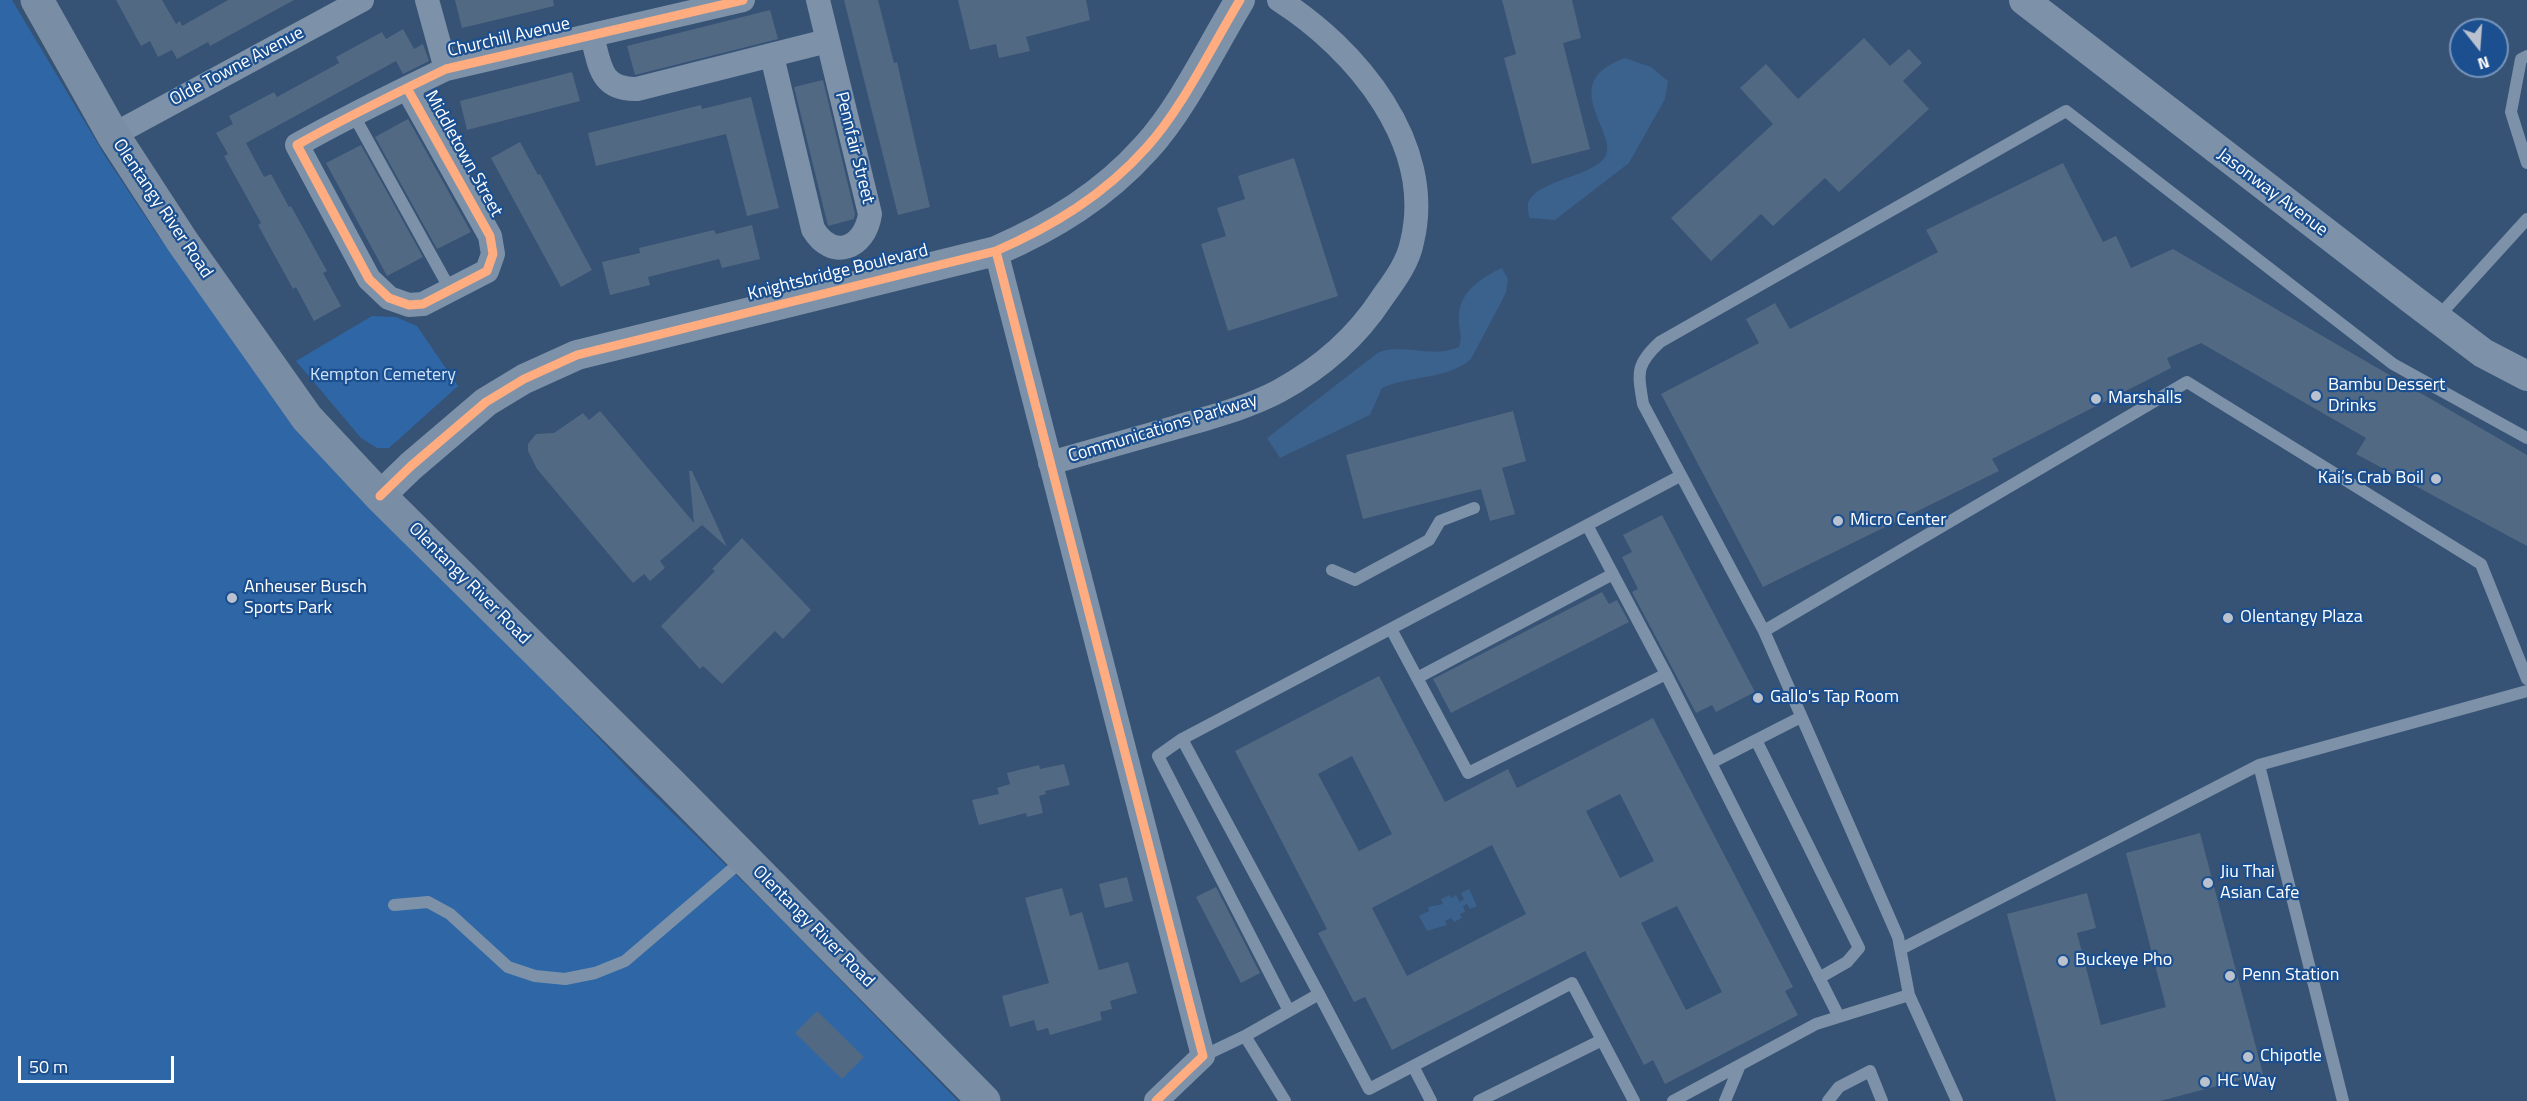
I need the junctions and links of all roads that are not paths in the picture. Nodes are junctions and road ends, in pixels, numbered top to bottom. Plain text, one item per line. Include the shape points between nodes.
1 (37, 0) edge
2 (362, 0) edge
3 (427, 0) edge
4 (743, 0) edge
5 (818, 0) edge
6 (1240, 0) edge
7 (1279, 0) edge
8 (2024, 0) edge
9 (592, 36) junction
10 (827, 41) junction
11 (772, 56) junction
12 (2527, 56) edge
13 (446, 69) junction
14 (407, 88) junction
15 (353, 114) junction
16 (113, 135) junction
17 (297, 145) joint
18 (2527, 164) edge
19 (2527, 219) edge
20 (996, 251) junction
21 (451, 291) junction
22 (2437, 318) junction
23 (2527, 376) edge
24 (2527, 438) edge
25 (1050, 463) junction
26 (1680, 476) junction
27 (380, 496) junction
28 (1474, 508) dead end
29 (1587, 525) junction
30 (1332, 570) dead end
31 (1612, 574) junction
32 (1390, 629) junction
33 (1764, 631) junction
34 (1666, 674) junction
35 (1417, 678) junction
36 (2527, 679) edge
37 (2527, 691) edge
38 (1801, 717) junction
39 (1182, 739) junction
40 (1756, 740) junction
41 (1711, 763) junction
42 (2259, 765) junction
43 (745, 859) junction
44 (394, 905) dead end
45 (1901, 949) junction
46 (1819, 978) junction
47 (1319, 994) junction
48 (1909, 995) junction
49 (1289, 1011) junction
50 (1839, 1017) junction
51 (1245, 1036) junction
52 (1602, 1040) junction
53 (1203, 1056) junction
54 (1740, 1065) junction
55 (1413, 1066) junction
56 (984, 1101) edge
57 (1156, 1101) edge
58 (1286, 1101) edge
59 (1431, 1101) edge
60 (1479, 1101) edge
61 (1634, 1101) edge
62 (1673, 1101) edge
63 (1725, 1101) edge
64 (1828, 1101) edge
65 (1882, 1101) edge
66 (1957, 1101) edge
67 (2343, 1101) edge

1 - 16 main road, Olentangy River Road
2 - 16 street, Olde Towne Avenue
3 - 13 street
4 - 9 street, Churchill Avenue
5 - 10 street, Pennfair Street
6 - 20 street, Knightsbridge Boulevard via 1148,146 1088,201 1031,236
7 - 25 street, Communications Parkway via 1314,22 1372,85 1398,126 1417,201 1412,244 1405,262 1348,342 1277,392 1237,409
8 - 22 street, Jasonway Avenue
9 - 11 street, Churchill Avenue via 607,80 621,89 637,89
9 - 13 street, Churchill Avenue
10 - 11 street, Churchill Avenue
10 - 11 street, Pennfair Street via 870,214 868,229 859,241 846,247 832,247 820,241 813,229
12 - 18 lane via 2522,59 2511,112
13 - 14 street, Churchill Avenue
14 - 15 street, Churchill Avenue
14 - 21 street, Middletown Street via 490,236 493,254 487,271
15 - 17 street, Churchill Avenue
15 - 21 lane
16 - 27 main road, Olentangy River Road via 279,381 307,418
17 - 21 street, Middletown Street via 369,279 381,292 409,305 423,304
19 - 22 lane
20 - 25 street
20 - 27 street, Knightsbridge Boulevard via 577,355 486,402
22 - 23 street, Jasonway Avenue via 2483,353
24 - 26 lane via 2393,364 2066,111 1660,342 1644,356 1639,376 1643,404
25 - 53 street
26 - 29 lane
26 - 33 lane
27 - 43 main road, Olentangy River Road
28 - 30 lane via 1440,521 1429,540 1355,580
29 - 31 lane
29 - 32 lane
31 - 34 lane
31 - 35 lane
32 - 35 lane
32 - 39 lane
33 - 36 lane via 2187,382 2481,564
33 - 38 lane
34 - 35 lane via 1468,773
34 - 41 lane
37 - 42 lane
38 - 40 lane
38 - 45 lane
39 - 47 lane
39 - 49 lane via 1158,756
40 - 41 lane
40 - 46 lane via 1859,948 1847,962
41 - 46 lane
42 - 45 lane
42 - 67 lane
43 - 44 lane via 625,961 565,979 508,968 450,914 428,902
43 - 56 main road, Olentangy River Road
45 - 48 lane
46 - 50 lane
47 - 49 lane
47 - 55 lane via 1369,1089
48 - 50 lane
48 - 66 lane
49 - 51 lane
50 - 54 lane via 1816,1024
51 - 53 lane
51 - 58 lane
52 - 55 lane via 1572,983
52 - 60 lane
52 - 61 lane
53 - 57 street
54 - 62 lane
54 - 63 lane
55 - 59 lane
64 - 65 lane via 1839,1087 1870,1071

